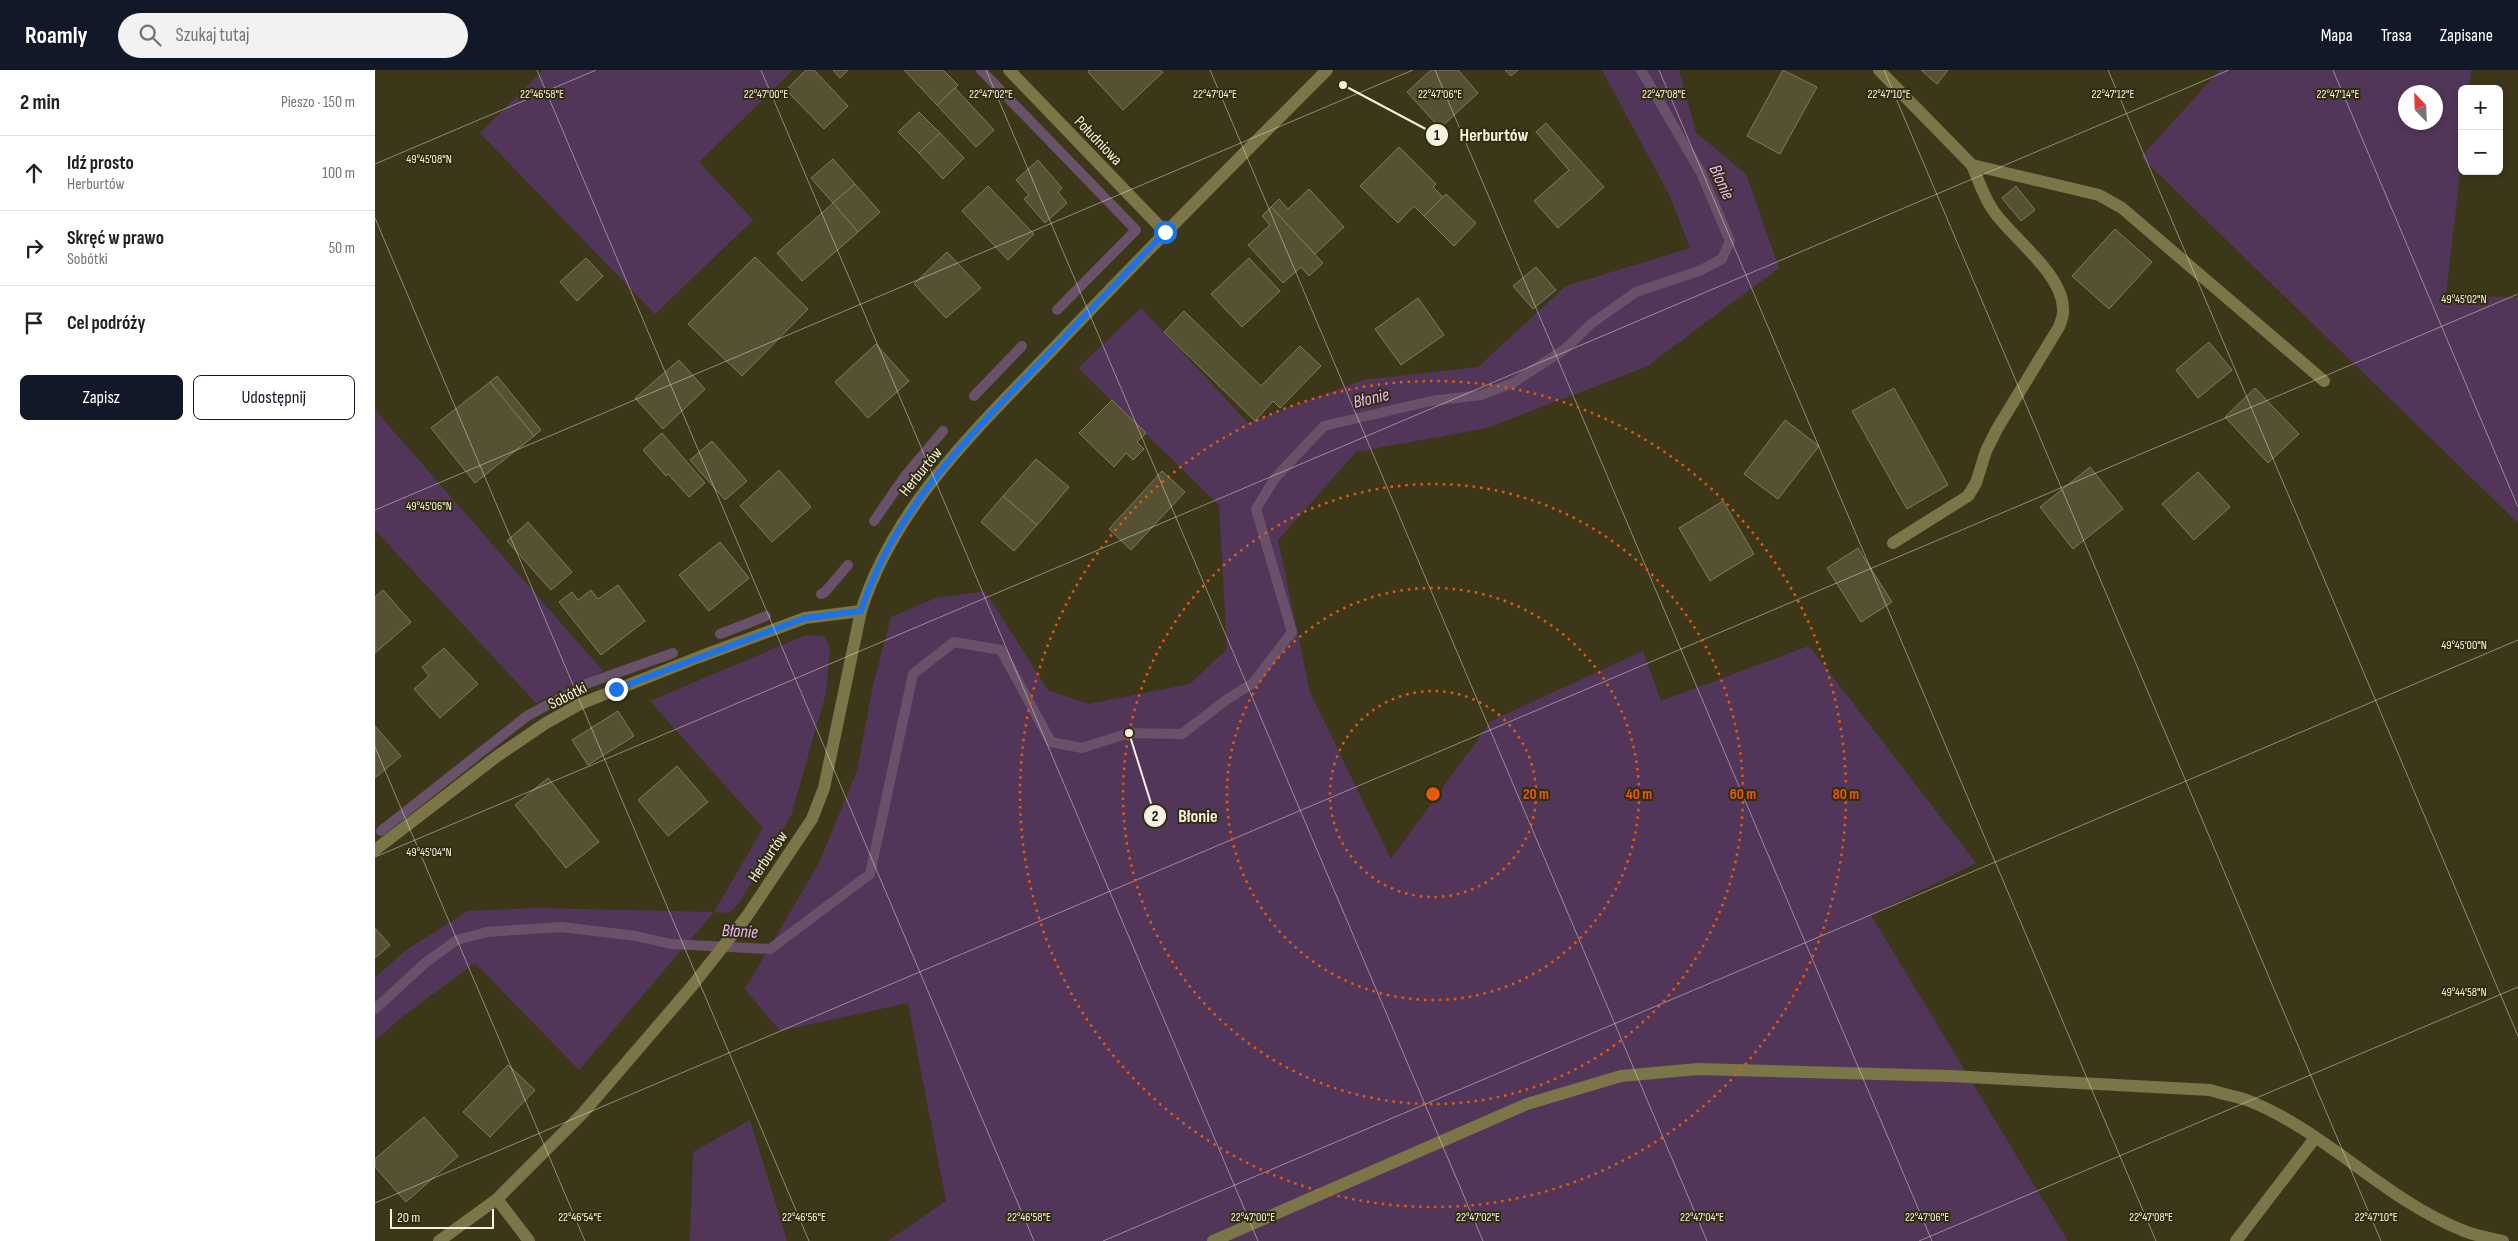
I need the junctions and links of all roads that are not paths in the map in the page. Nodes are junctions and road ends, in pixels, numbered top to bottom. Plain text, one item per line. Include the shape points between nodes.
1 (1009, 70) edge
2 (1327, 70) edge
3 (1879, 70) edge
4 (1972, 165) junction
5 (1165, 232) junction
6 (2324, 381) dead end
7 (1893, 543) dead end
8 (861, 611) junction
9 (375, 850) edge
10 (2315, 1138) junction
11 (497, 1199) junction
12 (439, 1241) edge
13 (529, 1241) edge
14 (1213, 1241) edge
15 (2236, 1241) edge
16 (2503, 1241) edge

1 - 5 street, Południowa
2 - 5 street, Herburtów
3 - 4 street
4 - 6 street via 2099,195 2122,208
4 - 7 street via 1987,200 2048,274 2058,290 2063,309 2059,327 1997,429 1968,496
5 - 8 street, Herburtów via 972,433 914,503 888,546
8 - 9 street, Sobótki via 805,618 580,704 496,757
8 - 11 street, Herburtów via 824,788 812,819 747,916 692,986 583,1113
10 - 14 street via 2247,1100 2210,1090 1950,1076 1698,1069 1621,1076 1527,1104
10 - 15 street
10 - 16 street via 2403,1198 2463,1231
11 - 12 street, Herburtów
11 - 13 street

